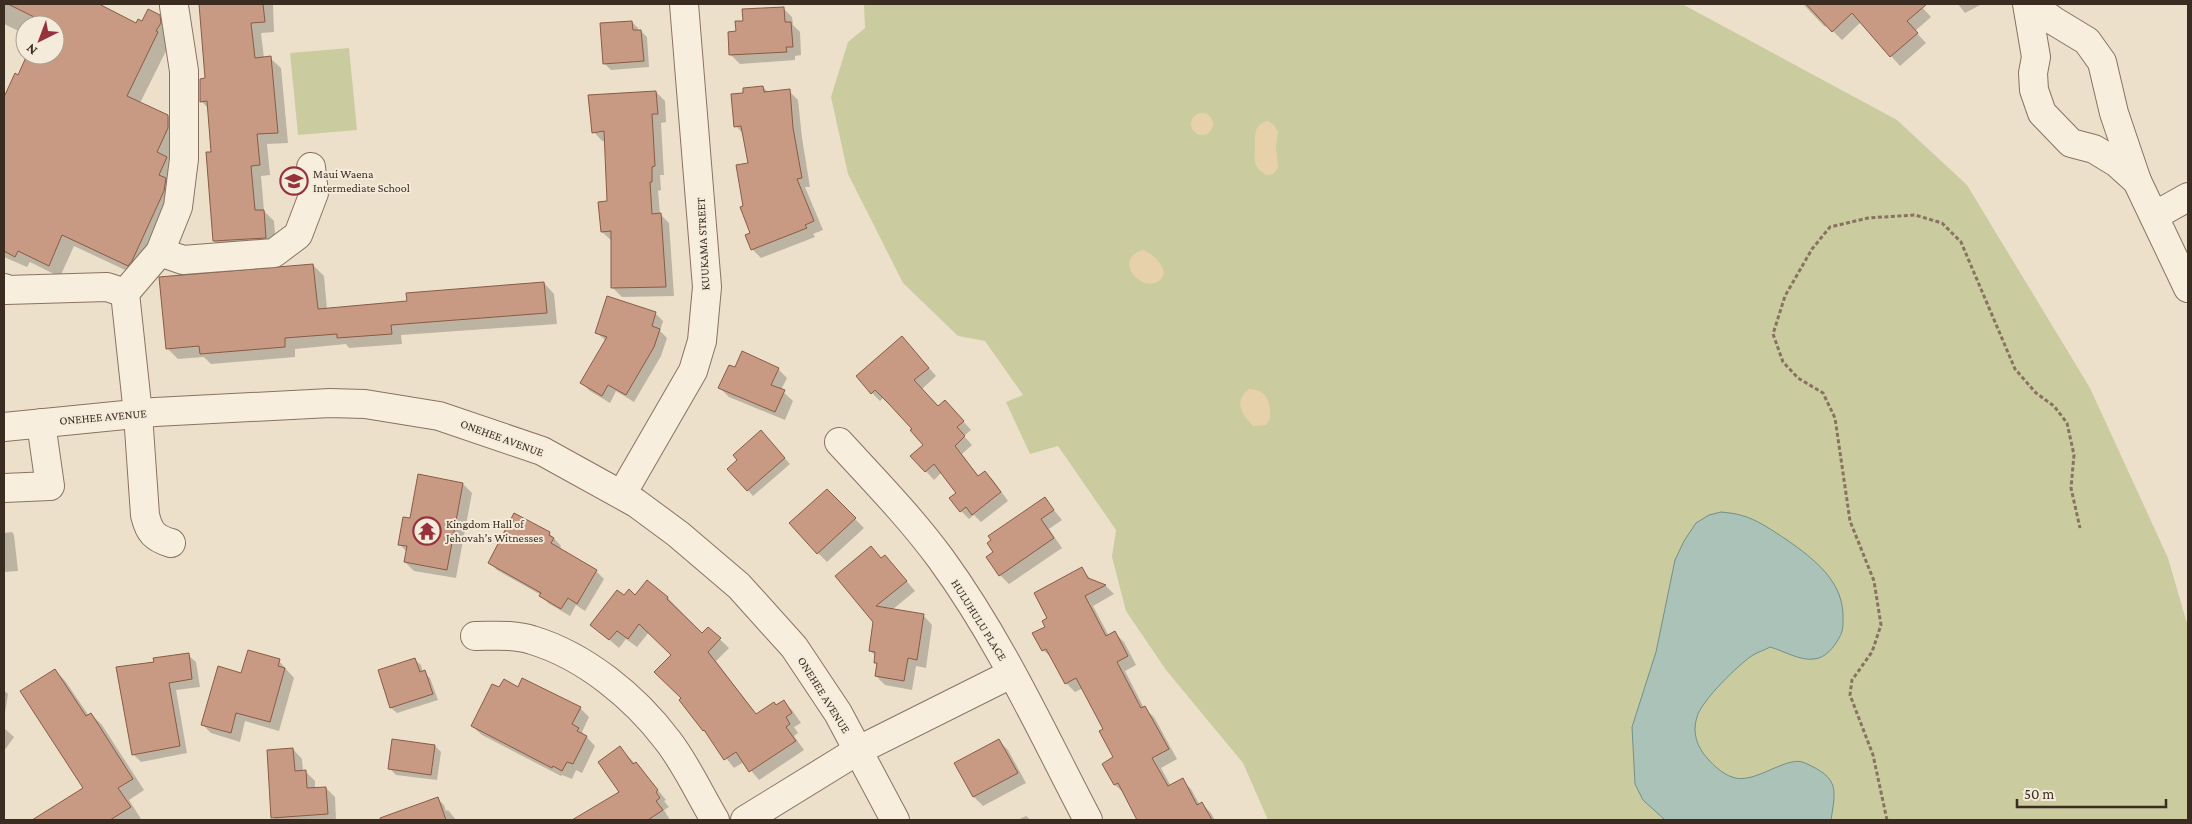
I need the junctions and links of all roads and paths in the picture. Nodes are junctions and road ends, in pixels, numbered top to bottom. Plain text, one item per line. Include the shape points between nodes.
1 (684, 4) edge
2 (2026, 4) edge
3 (2030, 4) edge
4 (174, 6) dead end
5 (310, 168) dead end
6 (2137, 181) junction
7 (2188, 197) edge
8 (2154, 216) junction
9 (160, 252) junction
10 (4, 288) edge
11 (2188, 288) edge
12 (126, 293) junction
13 (138, 414) junction
14 (41, 423) junction
15 (4, 426) edge
16 (839, 442) dead end
17 (4, 488) edge
18 (622, 494) junction
19 (2080, 528) dead end
20 (171, 543) dead end
21 (475, 636) dead end
22 (1011, 674) junction
23 (857, 751) junction
24 (715, 820) edge
25 (745, 820) edge
26 (895, 820) edge
27 (1088, 820) edge
28 (1887, 820) edge

1 - 18 street, KUUKAMA STREET via 706,260 702,341 693,371
2 - 6 street via 2036,57 2034,90 2042,113 2072,143 2094,149
3 - 6 street via 2087,41 2102,62 2114,113
4 - 9 street via 184,71 184,158 178,207
5 - 9 street via 314,193 298,235 274,253 183,260
6 - 8 street
7 - 8 street
8 - 11 street
9 - 12 street
10 - 12 street via 107,287
12 - 13 street
13 - 14 street, ONEHEE AVENUE
13 - 18 street, ONEHEE AVENUE via 330,403 365,404 439,416 542,451
13 - 20 street via 148,528 157,539
14 - 15 street, ONEHEE AVENUE
14 - 17 street via 50,486
16 - 22 street, HULUHULU PLACE via 910,520 941,560 991,634
18 - 23 street, ONEHEE AVENUE via 678,534 739,586 794,647 838,713
19 - 28 path via 2071,488 2074,455 2067,424 2054,406 2015,369 1961,242 1942,223 1915,215 1868,218 1830,227 1812,248 1785,296 1773,334 1783,362 1798,378 1823,393 1835,418 1850,521 1874,581 1881,625 1872,652 1852,680 1850,695 1873,755
21 - 24 street via 531,639 571,656 611,682 669,742
22 - 23 street
22 - 27 street, HULUHULU PLACE
23 - 25 street
23 - 26 street, ONEHEE AVENUE

